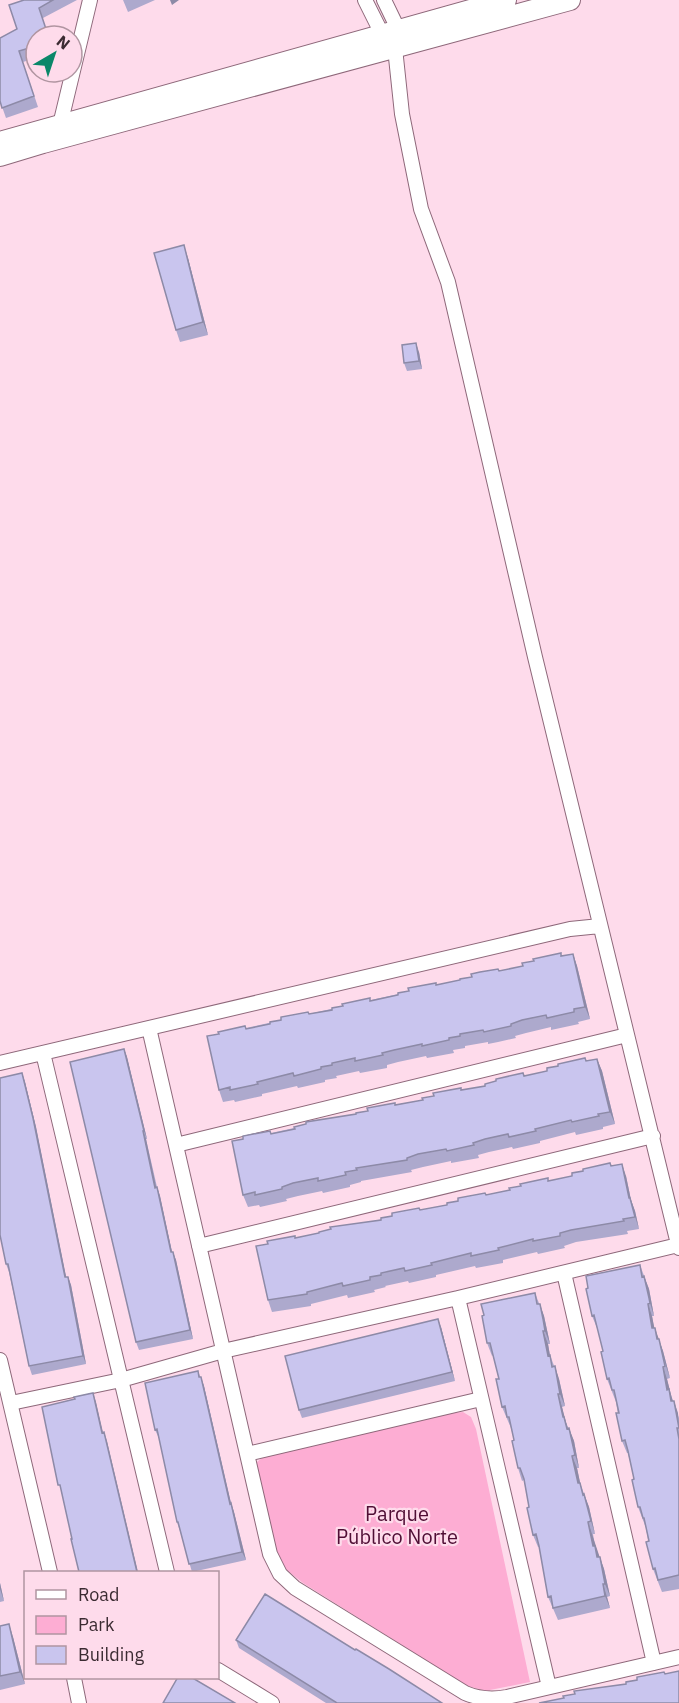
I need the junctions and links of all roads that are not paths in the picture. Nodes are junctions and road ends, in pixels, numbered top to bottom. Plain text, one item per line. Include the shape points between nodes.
1 (90, 0) edge
2 (365, 0) edge
3 (384, 0) edge
4 (506, 0) edge
5 (570, 0) edge
6 (392, 37) junction
7 (60, 125) junction
8 (0, 142) edge
9 (0, 156) edge
10 (600, 926) junction
11 (149, 1028) junction
12 (627, 1035) junction
13 (43, 1053) junction
14 (0, 1063) edge
15 (653, 1137) junction
16 (176, 1145) junction
17 (199, 1246) junction
18 (679, 1247) edge
19 (564, 1273) junction
20 (458, 1298) junction
21 (223, 1351) junction
22 (0, 1360) edge
23 (121, 1380) junction
24 (481, 1399) junction
25 (11, 1403) junction
26 (247, 1454) junction
27 (50, 1571) edge
28 (167, 1571) edge
29 (679, 1657) edge
30 (654, 1663) junction
31 (219, 1671) edge
32 (74, 1679) edge
33 (549, 1687) junction
34 (79, 1703) edge
35 (272, 1703) edge

1 - 7 street
2 - 6 street
3 - 6 street
4 - 6 street
5 - 6 street
6 - 7 street
6 - 9 street
6 - 10 street via 421,209 448,282
7 - 8 street
10 - 11 street via 570,929
10 - 12 street
11 - 13 street
11 - 16 street
12 - 15 street
12 - 16 street
13 - 14 street
13 - 23 street
15 - 17 street
15 - 18 street
16 - 17 street
17 - 21 street
18 - 19 street
19 - 20 street
19 - 30 street
20 - 21 street
20 - 24 street
21 - 23 street
21 - 26 street
22 - 25 street
23 - 25 street
23 - 28 street
24 - 26 street
24 - 33 street
25 - 27 street
26 - 33 street via 270,1554 279,1574 295,1588 465,1693 497,1699
29 - 30 street
30 - 33 street
31 - 35 street
32 - 34 street

